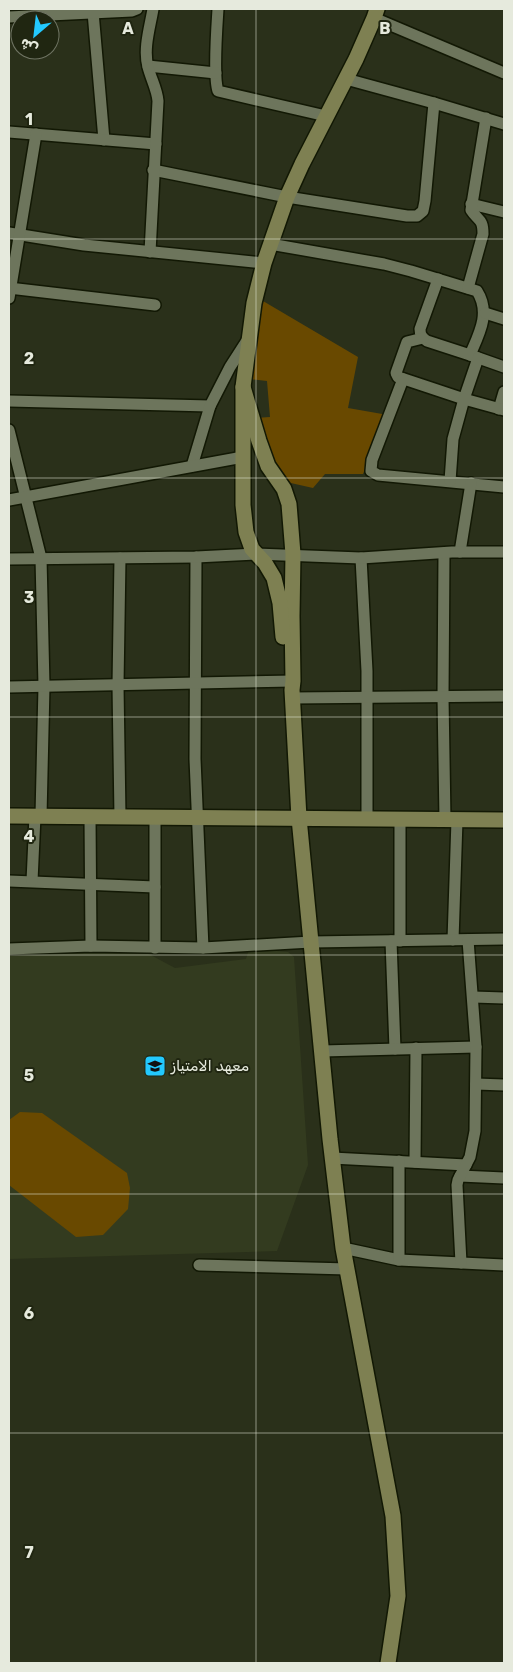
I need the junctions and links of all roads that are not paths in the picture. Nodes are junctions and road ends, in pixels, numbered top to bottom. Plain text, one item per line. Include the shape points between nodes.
1 (137, 9) edge
2 (153, 9) edge
3 (218, 9) edge
4 (93, 12) junction
5 (376, 14) edge
6 (9, 17) edge
7 (148, 66) junction
8 (216, 73) junction
9 (504, 73) edge
10 (346, 79) junction
11 (434, 102) junction
12 (326, 116) junction
13 (486, 118) junction
14 (504, 124) edge
15 (9, 132) edge
16 (36, 134) junction
17 (104, 140) junction
18 (156, 144) junction
19 (153, 170) junction
20 (287, 197) junction
21 (471, 204) junction
22 (504, 212) edge
23 (14, 234) edge
24 (270, 244) junction
25 (150, 252) junction
26 (264, 263) junction
27 (438, 279) junction
28 (468, 288) junction
29 (9, 291) edge
30 (155, 305) dead end
31 (485, 313) junction
32 (504, 319) edge
33 (249, 337) junction
34 (423, 338) junction
35 (474, 357) junction
36 (504, 367) edge
37 (403, 379) junction
38 (243, 387) junction
39 (504, 392) edge
40 (464, 399) junction
41 (9, 401) edge
42 (210, 406) junction
43 (502, 409) edge
44 (9, 430) edge
45 (244, 463) junction
46 (192, 466) junction
47 (268, 466) junction
48 (450, 481) junction
49 (471, 483) junction
50 (504, 487) edge
51 (25, 497) junction
52 (9, 500) edge
53 (460, 552) junction
54 (504, 552) edge
55 (444, 553) junction
56 (256, 554) junction
57 (293, 554) junction
58 (196, 557) junction
59 (41, 558) junction
60 (120, 558) junction
61 (362, 558) junction
62 (9, 559) edge
63 (194, 683) junction
64 (118, 684) junction
65 (44, 686) junction
66 (9, 687) edge
67 (291, 687) junction
68 (504, 696) edge
69 (367, 697) junction
70 (443, 697) junction
71 (9, 816) edge
72 (38, 816) junction
73 (90, 816) junction
74 (120, 817) junction
75 (155, 817) junction
76 (198, 817) junction
77 (299, 818) junction
78 (367, 819) junction
79 (400, 819) junction
80 (451, 820) junction
81 (504, 820) edge
82 (9, 881) edge
83 (32, 881) junction
84 (90, 883) junction
85 (155, 887) junction
86 (504, 939) edge
87 (454, 940) junction
88 (468, 940) junction
89 (396, 941) junction
90 (311, 942) junction
91 (91, 946) junction
92 (155, 948) junction
93 (203, 948) junction
94 (9, 949) edge
95 (473, 997) junction
96 (504, 998) edge
97 (476, 1046) junction
98 (416, 1048) junction
99 (395, 1049) junction
100 (322, 1051) junction
101 (476, 1084) junction
102 (504, 1085) edge
103 (332, 1158) junction
104 (399, 1161) junction
105 (415, 1162) junction
106 (466, 1165) junction
107 (460, 1176) junction
108 (504, 1178) edge
109 (343, 1248) junction
110 (399, 1260) junction
111 (461, 1263) junction
112 (199, 1265) dead end
113 (504, 1265) edge
114 (348, 1269) junction
115 (388, 1663) edge

1 - 4 street
2 - 7 street via 147,45
3 - 8 street
4 - 6 street
4 - 17 street
5 - 9 street
5 - 10 street
7 - 8 street
7 - 18 street via 157,90
8 - 12 street via 218,91
10 - 11 street
10 - 12 street
11 - 13 street
11 - 20 street via 425,201 418,216
12 - 20 street
13 - 14 street
13 - 21 street
15 - 16 street
16 - 17 street
16 - 23 street
17 - 18 street
18 - 19 street
19 - 20 street
19 - 25 street
20 - 24 street
21 - 22 street
21 - 28 street via 471,210 481,220 483,234
23 - 25 street via 84,246
23 - 29 street
24 - 26 street
24 - 27 street via 384,264
25 - 26 street
26 - 33 street
27 - 28 street
27 - 34 street via 420,329
28 - 31 street via 477,291
29 - 30 street
31 - 32 street
31 - 35 street
33 - 38 street
33 - 42 street
34 - 35 street
34 - 37 street via 407,342 396,373
35 - 36 street
35 - 40 street
37 - 40 street
37 - 48 street via 372,460 371,471 378,475
38 - 45 street
38 - 47 street
39 - 43 street
40 - 43 street
40 - 48 street via 453,439
41 - 42 street
42 - 46 street
44 - 51 street
45 - 46 street
45 - 47 street
45 - 56 street via 245,524
46 - 51 street
47 - 57 street via 288,497
48 - 49 street
49 - 50 street
49 - 53 street
51 - 52 street
51 - 59 street
53 - 54 street
53 - 55 street
55 - 61 street
55 - 70 street
56 - 57 street
56 - 58 street
56 - 67 street via 269,570 280,603
57 - 61 street
57 - 67 street
58 - 60 street
58 - 63 street
59 - 60 street
59 - 62 street
59 - 65 street
60 - 64 street
61 - 69 street
63 - 64 street
63 - 67 street
63 - 76 street
64 - 65 street
64 - 74 street
65 - 66 street
65 - 72 street
67 - 69 street
67 - 77 street
68 - 70 street
69 - 70 street
69 - 78 street
70 - 80 street
71 - 72 street
72 - 73 street
72 - 83 street
73 - 74 street
73 - 84 street
74 - 75 street
75 - 76 street
75 - 85 street
76 - 77 street
76 - 93 street
77 - 78 street
77 - 90 street
78 - 79 street
79 - 80 street
79 - 89 street
80 - 81 street
80 - 87 street
82 - 83 street
83 - 84 street
84 - 85 street
84 - 91 street
85 - 92 street
86 - 88 street
87 - 88 street
87 - 89 street
88 - 95 street
89 - 90 street
89 - 99 street
90 - 93 street
90 - 100 street
91 - 92 street
91 - 94 street
92 - 93 street
95 - 96 street
95 - 97 street
97 - 98 street
97 - 101 street
98 - 99 street
98 - 105 street
99 - 100 street
100 - 103 street
101 - 102 street
101 - 106 street via 475,1131
103 - 104 street
103 - 109 street
104 - 105 street
104 - 110 street
105 - 106 street
106 - 107 street
107 - 108 street
107 - 111 street via 457,1185
109 - 110 street
109 - 114 street
110 - 111 street
111 - 113 street
112 - 114 street
114 - 115 street via 393,1516 398,1596

